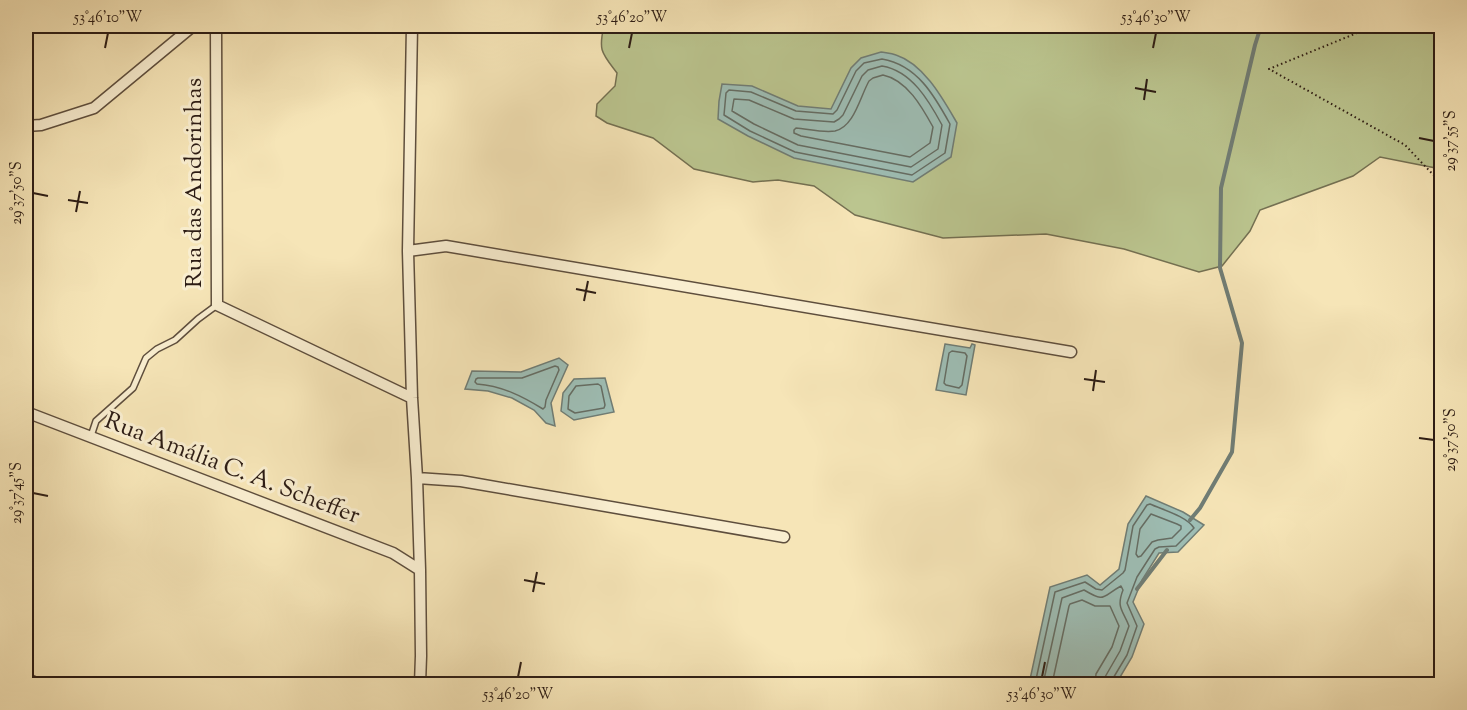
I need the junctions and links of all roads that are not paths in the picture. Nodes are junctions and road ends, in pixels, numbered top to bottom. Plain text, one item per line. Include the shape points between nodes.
1 (193, 26) edge
2 (216, 26) edge
3 (412, 26) edge
4 (26, 126) edge
5 (408, 251) junction
6 (217, 304) junction
7 (1071, 352) dead end
8 (412, 398) junction
9 (26, 412) edge
10 (90, 437) junction
11 (417, 478) junction
12 (784, 537) dead end
13 (420, 570) junction
14 (26, 678) edge
15 (38, 684) edge
16 (420, 684) edge

1 - 4 street via 94,108
2 - 6 street, Rua das Andorinhas
3 - 5 street
5 - 7 street via 447,246
5 - 8 street
6 - 8 street, Rua das Andorinhas
6 - 10 lane via 176,340 146,358 133,388 96,421
8 - 11 street
9 - 10 street, Rua Amália C. A. Scheffer
10 - 13 street, Rua Amália C. A. Scheffer via 393,553
11 - 12 street via 461,482
11 - 13 street
13 - 16 street
14 - 15 street

